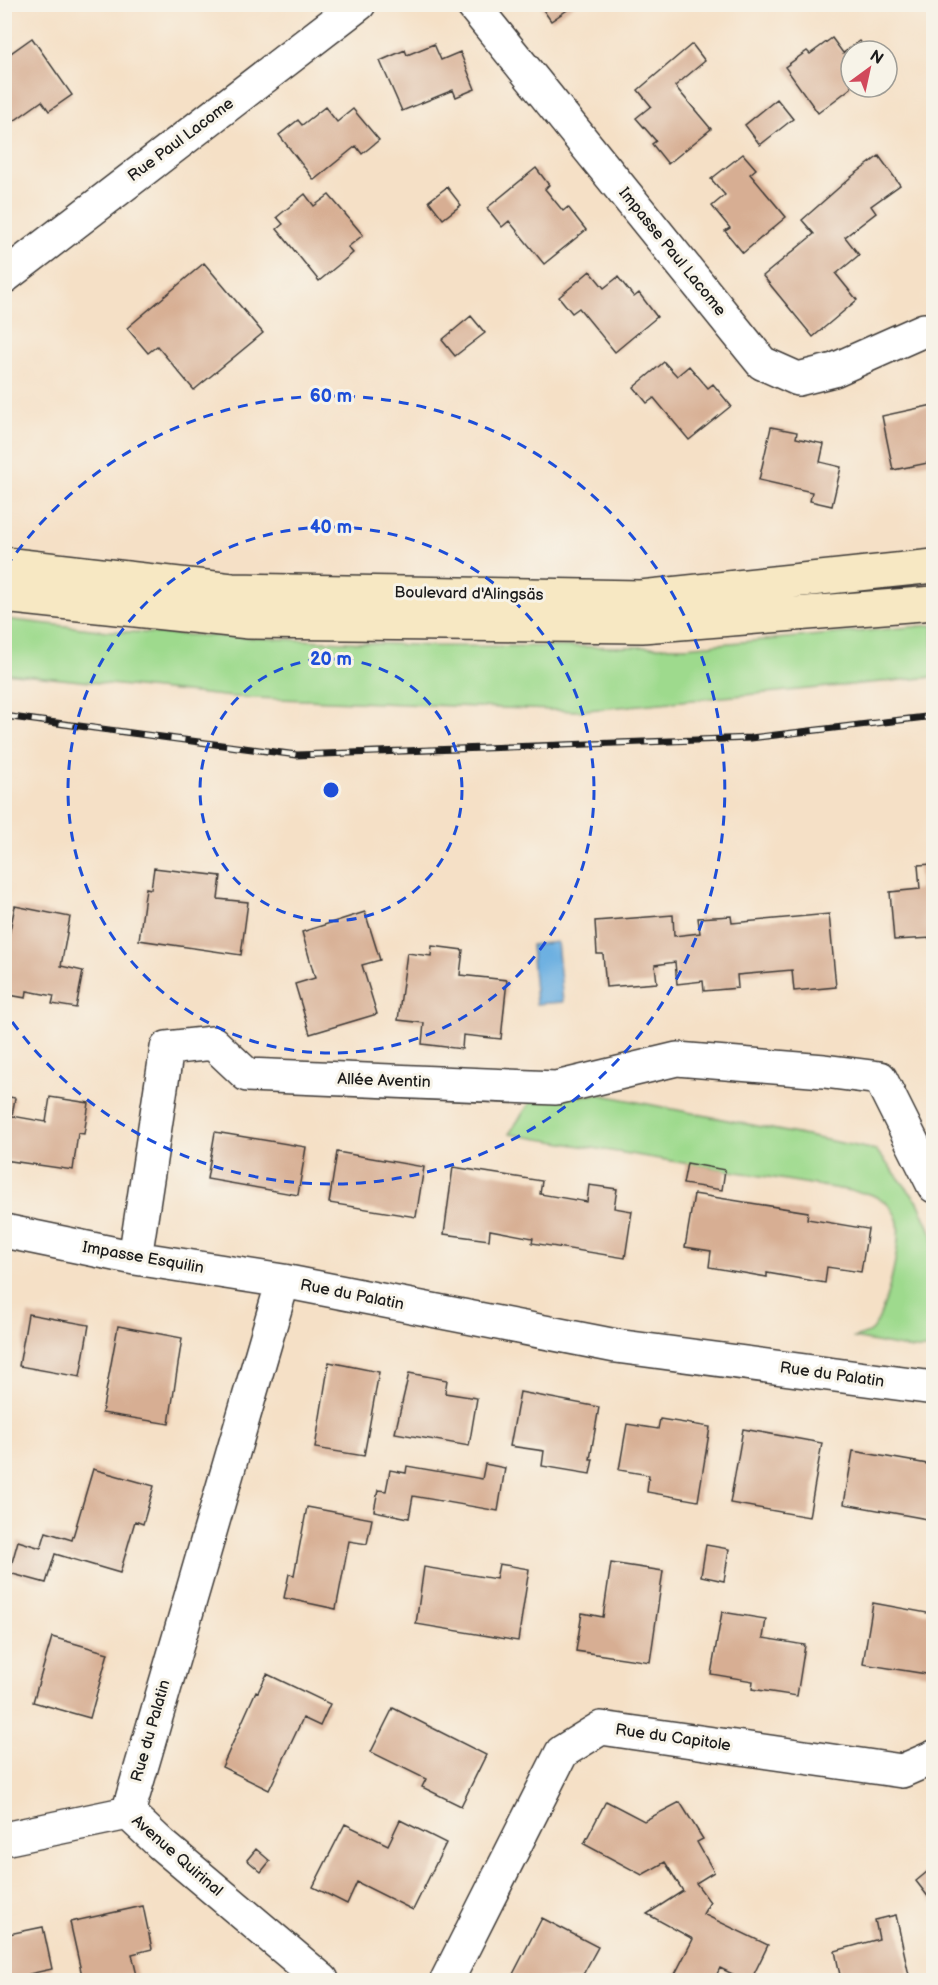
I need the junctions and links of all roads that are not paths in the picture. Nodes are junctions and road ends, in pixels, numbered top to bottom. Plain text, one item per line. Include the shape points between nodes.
1 (359, 4) edge
2 (472, 4) edge
3 (4, 277) edge
4 (924, 330) dead end
5 (4, 564) edge
6 (933, 566) edge
7 (4, 596) edge
8 (933, 603) edge
9 (933, 1186) edge
10 (4, 1231) edge
11 (135, 1258) junction
12 (283, 1281) junction
13 (933, 1388) edge
14 (933, 1757) edge
15 (128, 1813) junction
16 (4, 1839) edge
17 (322, 1980) edge
18 (447, 1980) edge

1 - 3 street, Rue Paul Lacome
2 - 4 street, Impasse Paul Lacome via 762,363 798,379 834,370
5 - 6 main road, Boulevard d'Alingsäs via 232,590 641,597
7 - 8 main road, Boulevard d'Alingsäs via 249,622 642,626
9 - 11 street, Allée Aventin via 880,1078 677,1059 556,1088 247,1076 213,1043 167,1048
10 - 11 street, Impasse Esquilin
11 - 12 street, Impasse Esquilin
12 - 13 street, Rue du Palatin via 616,1346
12 - 15 street, Rue du Palatin
14 - 18 street, Rue du Capitole via 902,1771 601,1728 562,1752
15 - 16 street, Avenue Quirinal
15 - 17 street, Avenue Quirinal

